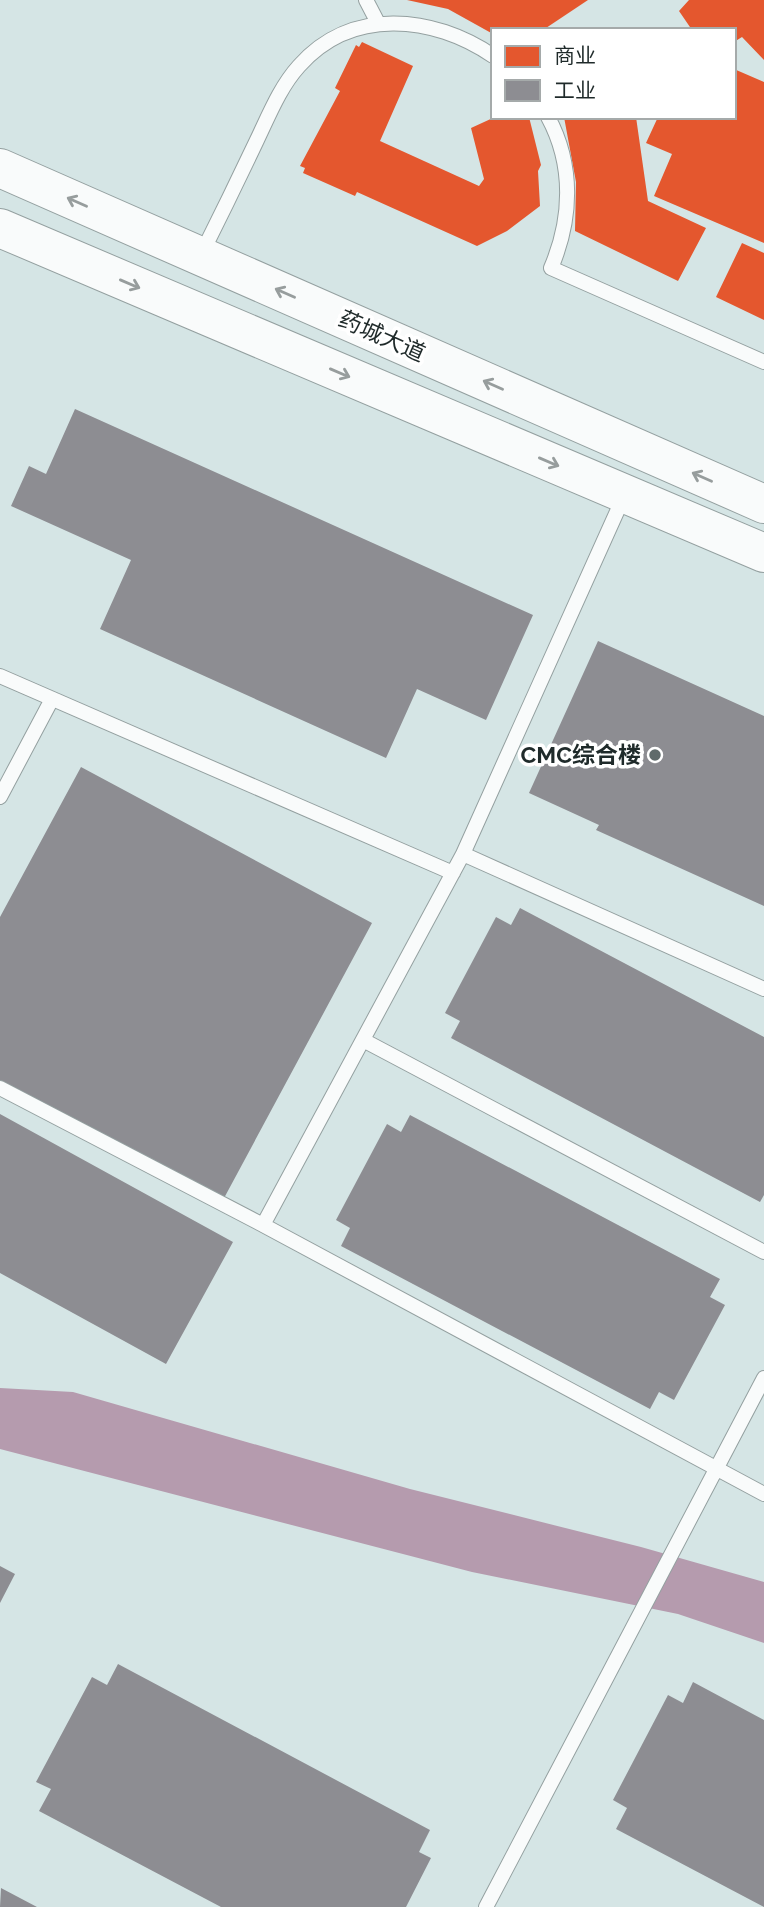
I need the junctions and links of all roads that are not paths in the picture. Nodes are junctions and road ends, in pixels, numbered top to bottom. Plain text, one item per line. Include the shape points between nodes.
1 (366, 0) edge
2 (378, 23) junction
3 (491, 55) edge
4 (549, 119) edge
5 (0, 168) edge
6 (0, 228) edge
7 (201, 256) junction
8 (764, 362) edge
9 (625, 494) junction
10 (764, 504) edge
11 (764, 554) edge
12 (0, 676) edge
13 (52, 699) junction
14 (0, 797) edge
15 (463, 854) junction
16 (453, 873) junction
17 (764, 989) edge
18 (363, 1040) junction
19 (0, 1088) edge
20 (263, 1225) junction
21 (764, 1252) edge
22 (764, 1378) edge
23 (717, 1468) junction
24 (764, 1493) edge
25 (486, 1907) edge

1 - 2 lane
2 - 3 lane via 421,24
2 - 7 lane via 337,36 299,65 279,95
4 - 8 lane via 563,152 568,203 565,229 551,268
7 -> 5 main road, 药城大道
6 -> 9 main road
10 -> 7 main road, 药城大道
9 - 11 main road
9 - 15 lane
12 - 13 lane
13 - 14 lane
13 - 16 lane
15 - 16 lane
15 - 17 lane
16 - 18 lane
18 - 20 lane
18 - 21 lane
19 - 20 lane
20 - 23 lane
22 - 23 lane
23 - 24 lane
23 - 25 lane

